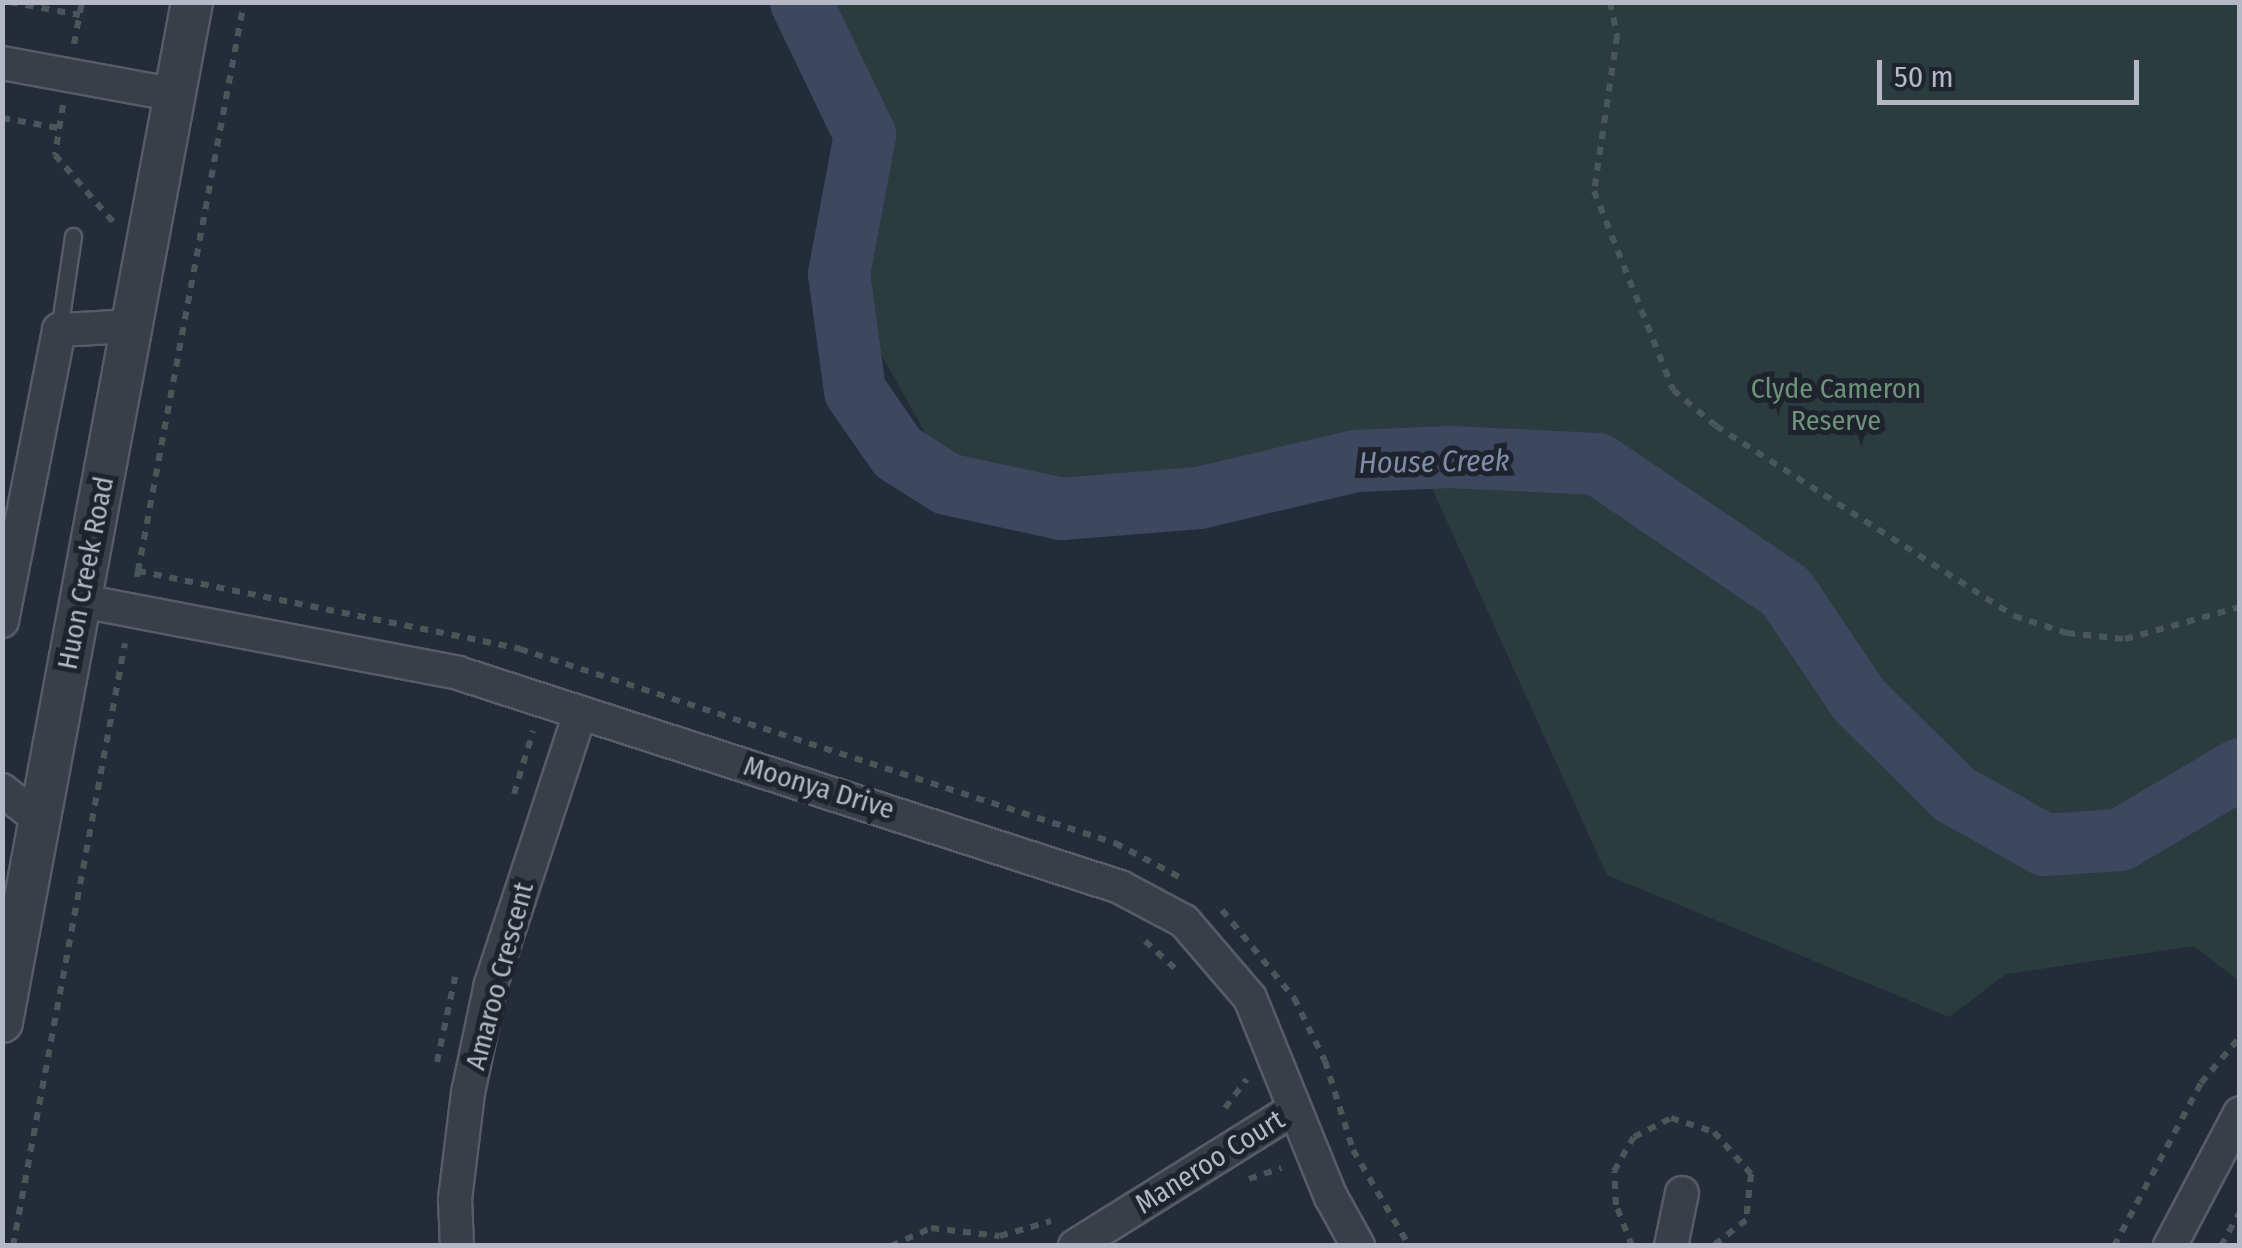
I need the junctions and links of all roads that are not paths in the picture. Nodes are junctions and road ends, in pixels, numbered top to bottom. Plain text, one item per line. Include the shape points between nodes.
1 (189, 5) edge
2 (2, 63) edge
3 (176, 95) junction
4 (73, 236) dead end
5 (132, 326) junction
6 (59, 330) junction
7 (82, 601) junction
8 (2, 621) edge
9 (576, 727) junction
10 (2, 790) edge
11 (39, 820) junction
12 (16, 882) edge
13 (2, 1022) edge
14 (2240, 1113) edge
15 (1281, 1118) junction
16 (1682, 1193) dead end
17 (2168, 1244) edge
18 (458, 1246) edge
19 (1074, 1246) edge
20 (1358, 1246) edge
21 (1672, 1246) edge

1 - 3 street, Huon Creek Road
2 - 3 street
3 - 5 street, Huon Creek Road
4 - 6 lane
5 - 6 street
5 - 7 street, Huon Creek Road
6 - 8 street
7 - 9 street, Moonya Drive via 458,673
7 - 11 street, Huon Creek Road
9 - 15 street, Moonya Drive via 1062,864 1184,921 1250,998 1282,1062
9 - 18 street, Amaroo Crescent via 491,984 461,1146
10 - 11 street
11 - 12 street, Huon Creek Road
12 - 13 street, Huon Creek Road
14 - 17 street
15 - 19 street, Maneroo Court
15 - 20 street, Moonya Drive
16 - 21 street

